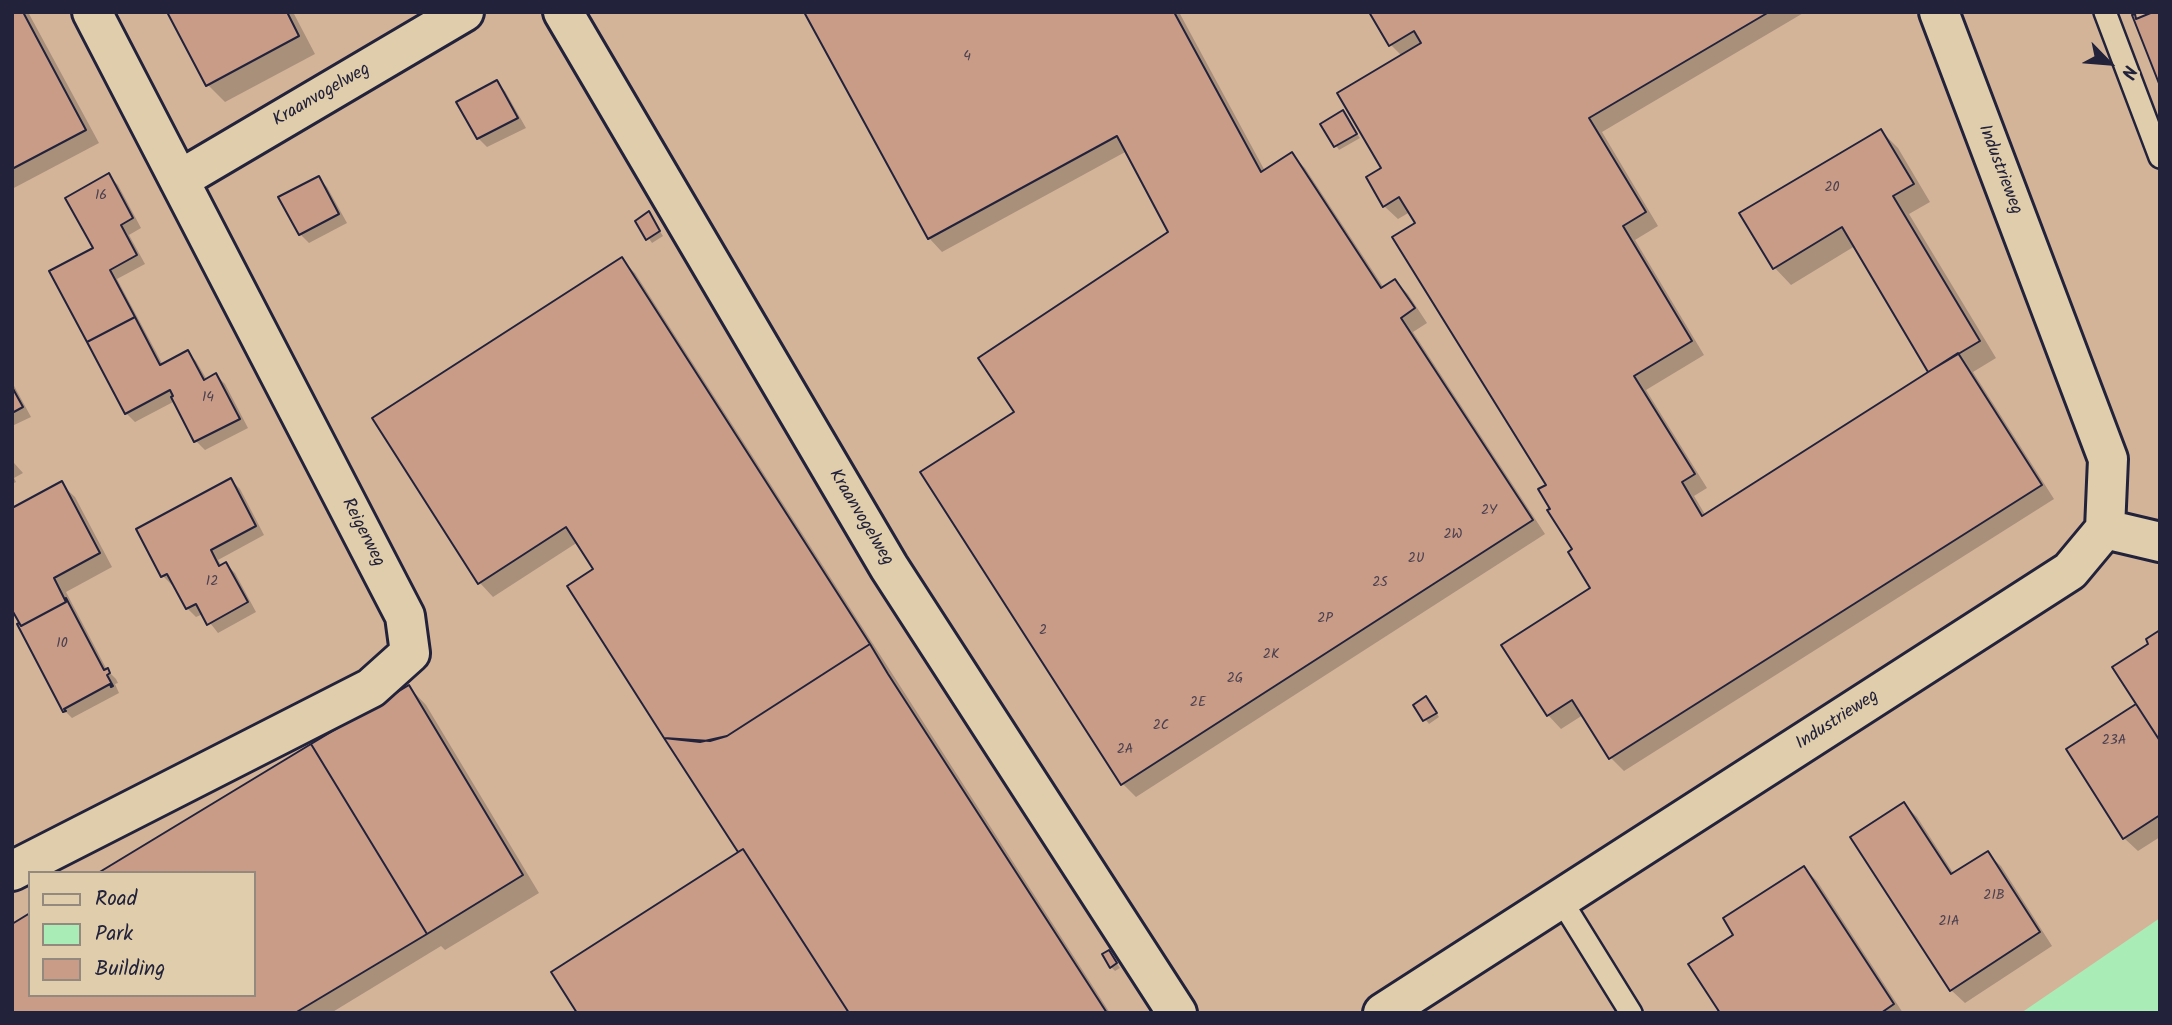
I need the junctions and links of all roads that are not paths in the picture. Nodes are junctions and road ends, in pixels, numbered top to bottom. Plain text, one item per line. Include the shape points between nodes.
1 (92, 12) edge
2 (464, 12) edge
3 (563, 12) edge
4 (1939, 12) edge
5 (2105, 12) edge
6 (2160, 157) edge
7 (179, 180) junction
8 (2105, 529) junction
9 (2160, 542) edge
10 (12, 871) edge
11 (1561, 900) junction
12 (1177, 1013) edge
13 (1383, 1013) edge
14 (1631, 1013) edge

1 - 7 street, Reigerweg
2 - 7 street, Kraanvogelweg
3 - 12 street, Kraanvogelweg via 889,567
4 - 8 street, Industrieweg via 2108,459
5 - 6 lane
7 - 10 street, Reigerweg via 405,616 410,653 371,688
8 - 9 street
8 - 11 street, Industrieweg via 2070,571
11 - 13 street, Industrieweg
11 - 14 lane

